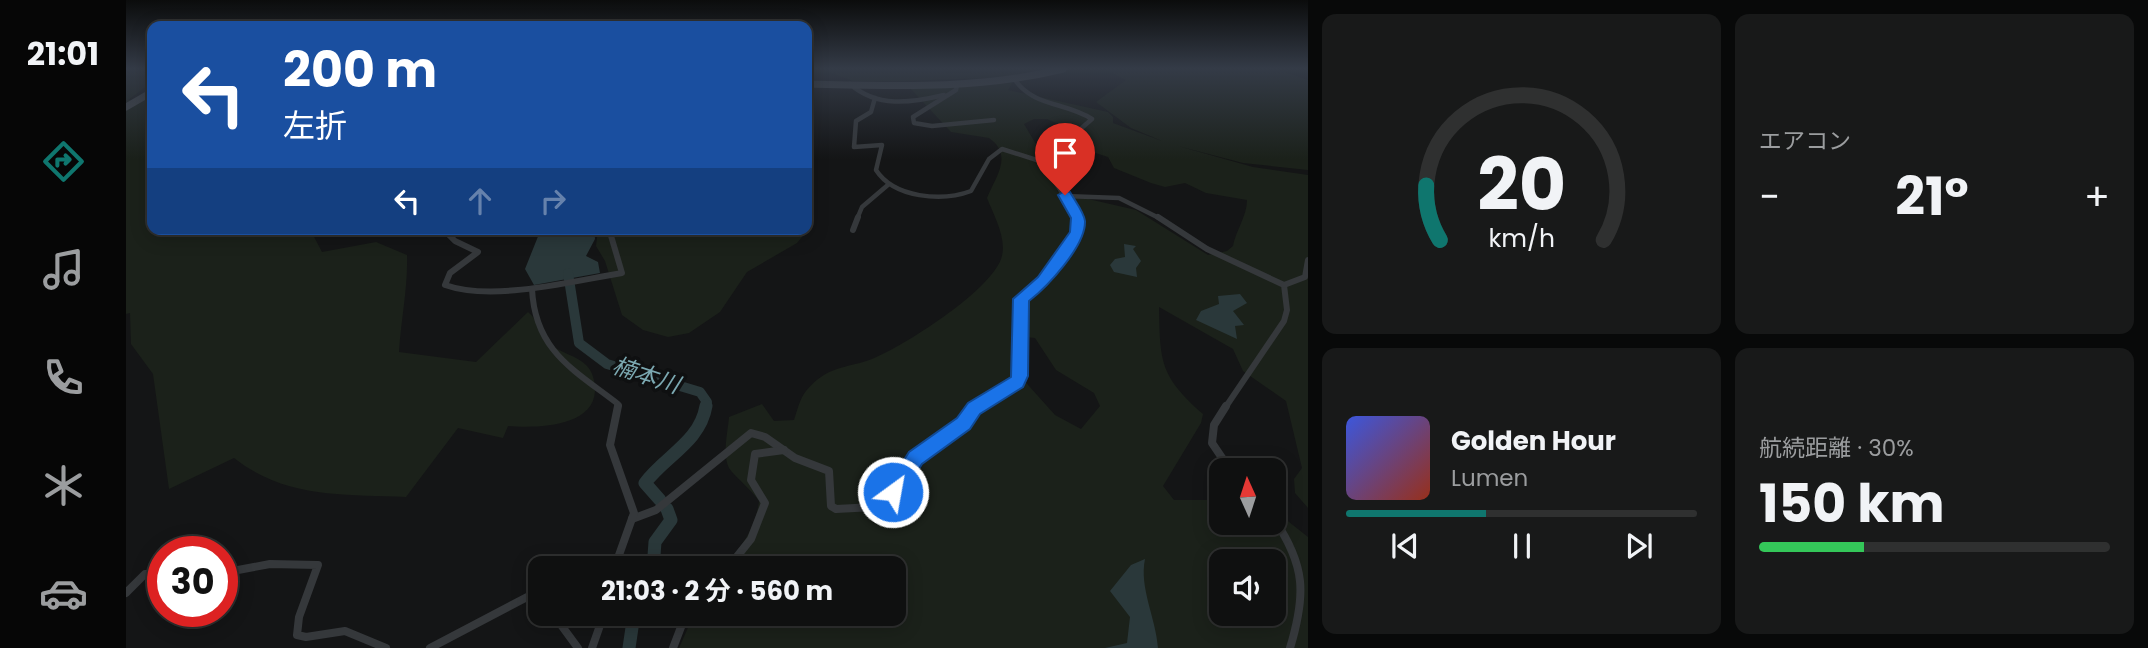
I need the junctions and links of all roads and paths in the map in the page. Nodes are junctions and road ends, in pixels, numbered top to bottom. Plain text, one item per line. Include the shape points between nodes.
1 (875, 99) edge
2 (885, 99) edge
3 (929, 99) edge
4 (941, 99) edge
5 (1032, 99) edge
6 (994, 120) dead end
7 (1043, 162) junction
8 (889, 184) junction
9 (1065, 195) junction
10 (853, 229) dead end
11 (449, 235) edge
12 (611, 235) edge
13 (1308, 260) edge
14 (1284, 285) junction
15 (532, 289) junction
16 (785, 450) junction
17 (1222, 458) edge
18 (632, 519) junction
19 (1286, 534) edge
20 (619, 556) edge
21 (740, 556) edge
22 (238, 569) edge
23 (147, 574) edge
24 (126, 593) edge
25 (528, 597) edge
26 (560, 626) edge
27 (600, 626) edge
28 (681, 626) edge
29 (573, 646) edge
30 (386, 648) edge
31 (430, 648) edge
32 (592, 648) edge
33 (673, 648) edge
34 (1290, 648) edge

1 - 8 street via 871,112 856,121 854,147 882,145 875,166
2 - 3 street via 914,103
4 - 6 street via 913,117 914,124
5 - 7 street via 1092,119 1074,133 1057,135
7 - 8 street via 1002,149 990,156 974,189 954,196 918,194
7 - 9 street
8 - 10 street via 862,207
9 - 14 street via 1119,198 1208,250
9 - 16 street via 1078,218 1077,233 1044,281 1021,299 1017,382 974,408 963,424 915,458 893,492 874,507 831,506 829,471
11 - 15 street via 478,253 450,273 445,285 449,288
12 - 15 street via 622,273
13 - 14 street via 1305,278
14 - 17 street via 1284,321 1214,425 1212,443
15 - 18 street via 533,309 553,353 618,404 610,445 632,504
16 - 18 street via 763,433 751,433 656,510
16 - 21 street via 755,454 751,480 765,503
18 - 20 street
19 - 34 street via 1305,576 1306,592
22 - 30 street via 297,561 318,565 296,624 297,635 345,631
23 - 24 street
25 - 31 street
26 - 29 street
27 - 32 street
28 - 33 street

